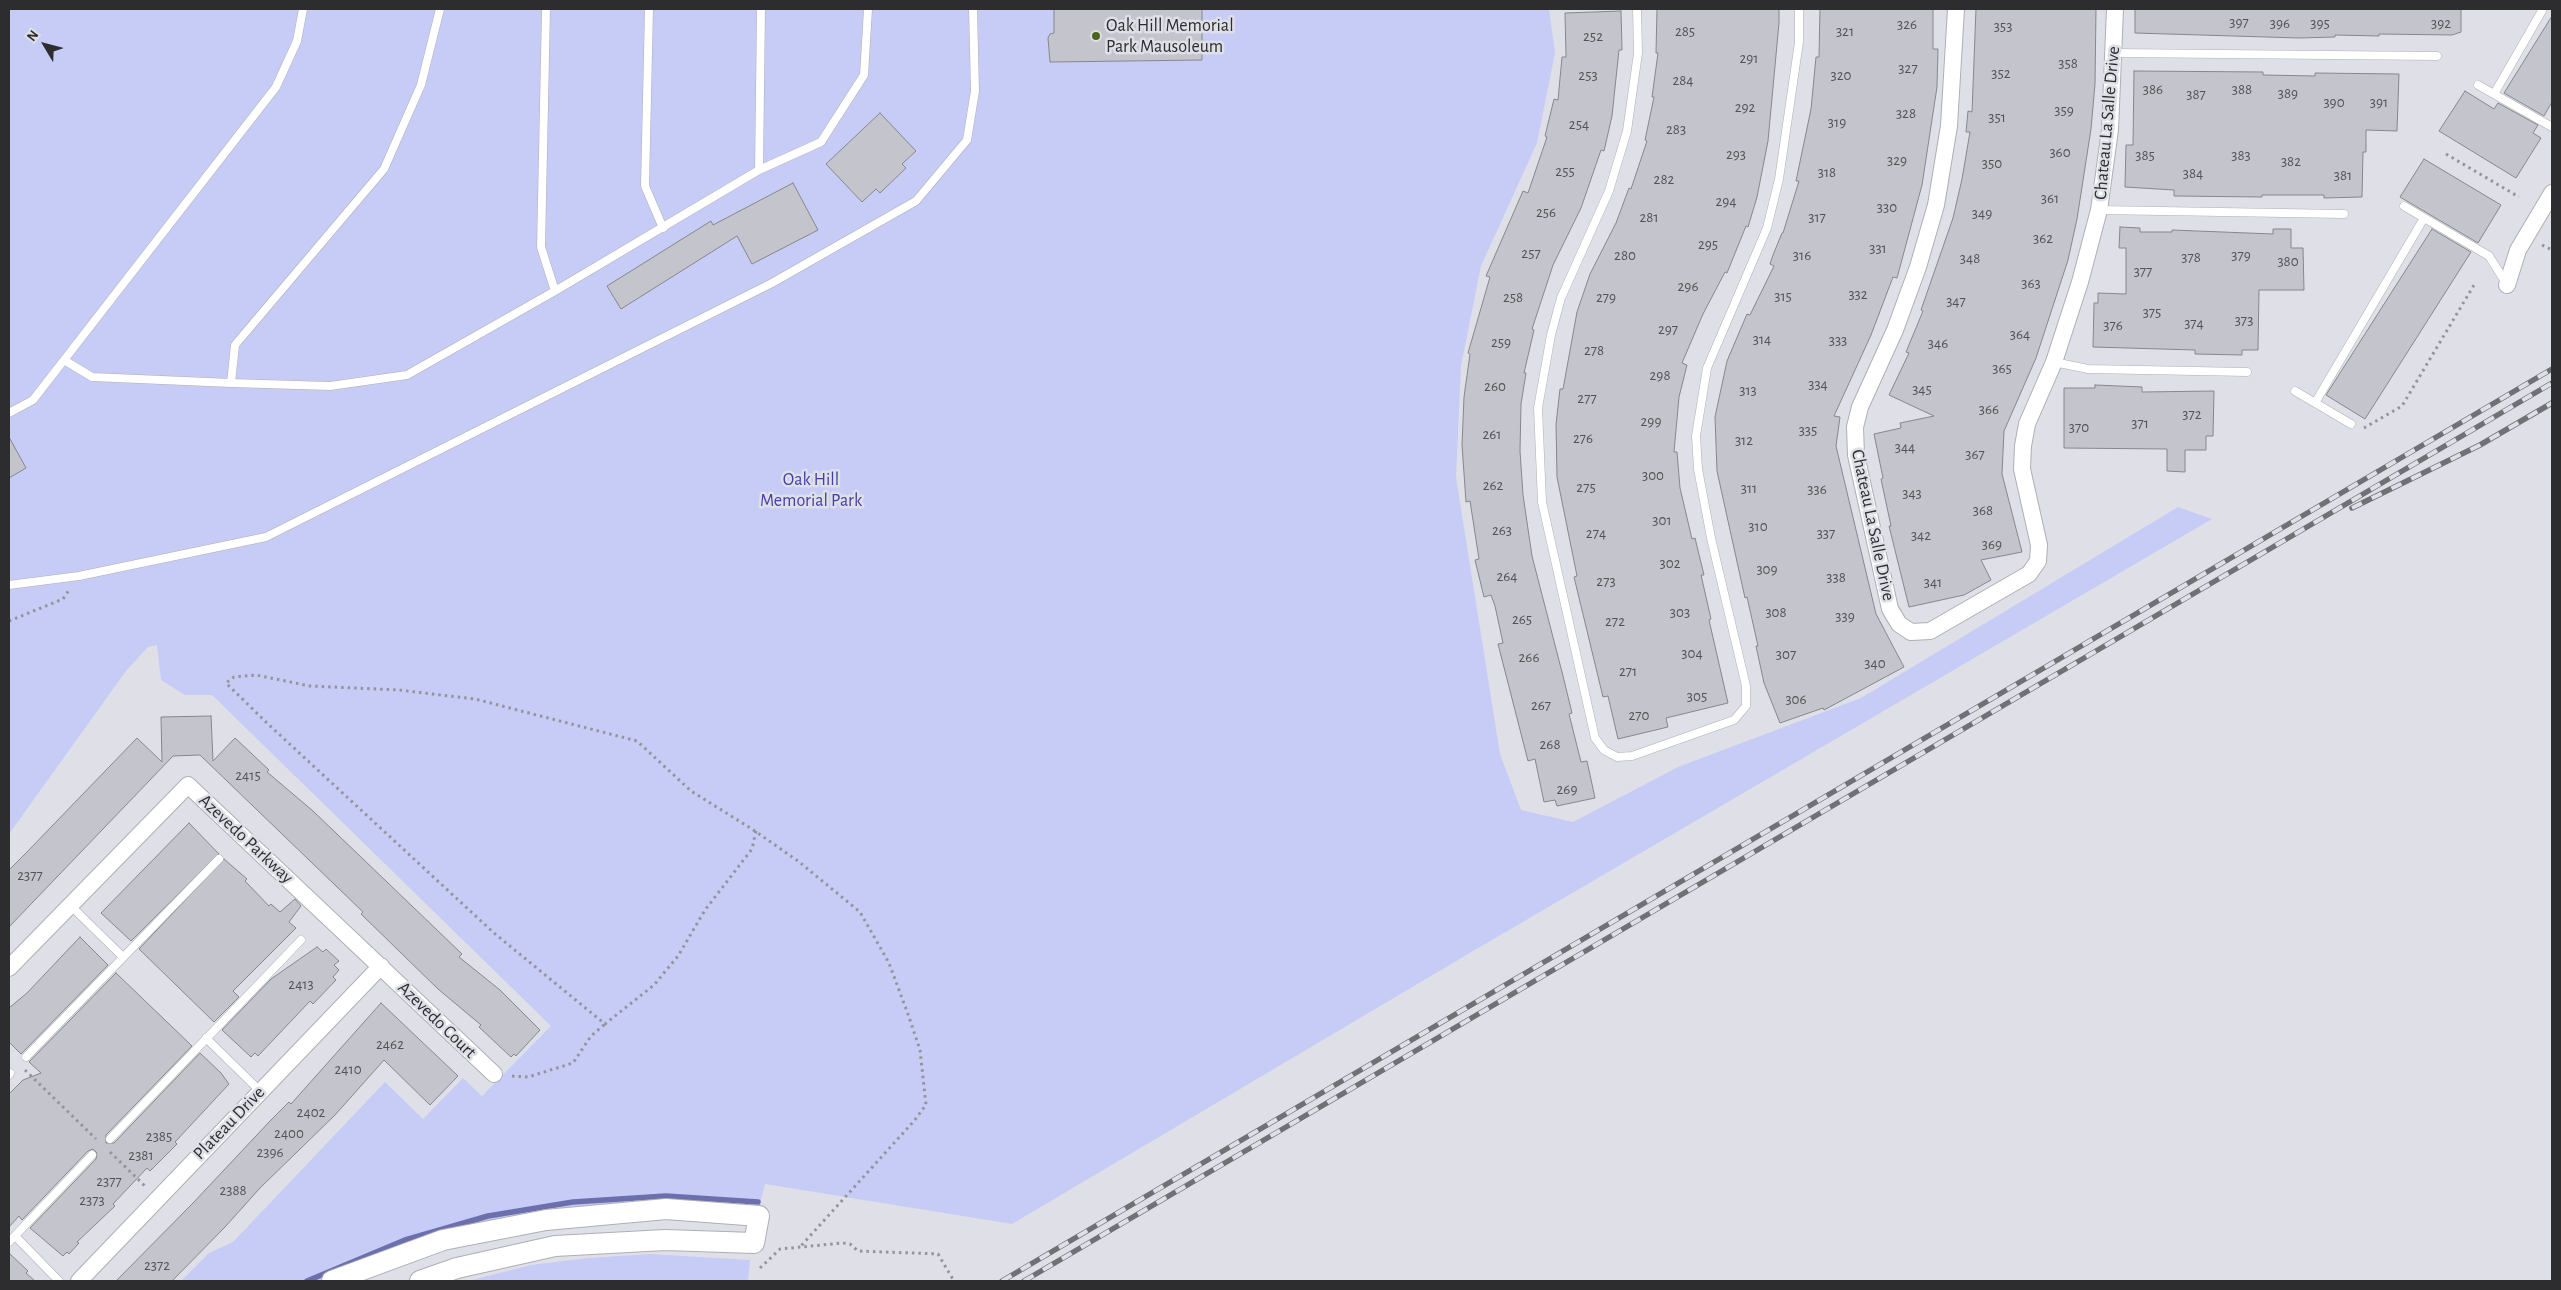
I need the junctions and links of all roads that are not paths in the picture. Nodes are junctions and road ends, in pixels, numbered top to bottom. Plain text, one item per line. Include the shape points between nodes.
1 (303, 9) edge
2 (440, 9) edge
3 (546, 9) edge
4 (649, 9) edge
5 (761, 9) edge
6 (868, 9) edge
7 (973, 9) edge
8 (1637, 9) edge
9 (1799, 9) edge
10 (1956, 9) edge
11 (2115, 9) edge
12 (2543, 9) edge
13 (2115, 53) junction
14 (2436, 56) dead end
15 (2478, 85) dead end
16 (2494, 94) junction
17 (2552, 128) edge
18 (759, 170) junction
19 (2552, 192) edge
20 (2404, 206) dead end
21 (2099, 210) junction
22 (2344, 214) dead end
23 (2424, 218) junction
24 (663, 228) junction
25 (2507, 285) joint
26 (556, 291) junction
27 (64, 360) junction
28 (2054, 362) junction
29 (2247, 372) dead end
30 (231, 383) junction
31 (2295, 391) dead end
32 (2315, 403) junction
33 (9, 413) edge
34 (2350, 424) road end
35 (9, 585) edge
36 (219, 859) dead end
37 (71, 906) junction
38 (301, 940) dead end
39 (123, 957) junction
40 (381, 966) junction
41 (9, 968) edge
42 (206, 1038) junction
43 (26, 1057) dead end
44 (494, 1074) road end
45 (260, 1091) junction
46 (110, 1138) dead end
47 (92, 1156) dead end
48 (12, 1239) edge
49 (59, 1281) edge
50 (79, 1281) edge
51 (332, 1281) edge
52 (420, 1281) edge

1 - 27 lane via 297,41 276,87
2 - 30 lane via 421,85 384,169 235,345
3 - 26 lane via 540,247
4 - 24 lane via 645,186
5 - 18 lane
6 - 18 lane via 864,75 821,142
7 - 35 lane via 975,91 967,140 916,200 772,283 266,537 79,576
8 - 9 lane via 1638,53 1627,131 1609,191 1561,298 1538,408 1542,502 1595,738 1604,750 1618,757 1632,756 1734,720 1746,706 1746,686 1707,518 1696,436 1707,368 1767,228 1779,179 1799,42
10 - 28 street, Chateau La Salle Drive via 1950,126 1936,204 1915,276 1895,330 1865,394 1855,427 1856,455 1890,609 1899,624 1911,632 1930,631 2029,574 2038,561 2039,545 2022,469 2022,446
11 - 13 street, Chateau La Salle Drive
12 - 16 lane
13 - 14 lane
13 - 21 street, Chateau La Salle Drive via 2110,130
15 - 16 lane
16 - 17 lane
18 - 24 lane
19 - 25 street via 2518,250
20 - 23 lane
21 - 22 lane
21 - 28 street, Chateau La Salle Drive
23 - 25 lane via 2489,256
23 - 32 lane
24 - 26 lane
26 - 30 lane via 407,375 330,386
27 - 30 lane via 92,377
27 - 33 lane via 33,400
28 - 29 lane via 2088,369
31 - 32 lane
32 - 34 lane
36 - 39 lane
37 - 39 lane
37 - 40 street, Azevedo Parkway via 188,784
37 - 41 street, Azevedo Parkway
38 - 42 lane
39 - 43 lane
40 - 44 street, Azevedo Court
40 - 45 street, Plateau Drive
42 - 45 lane
42 - 46 lane
45 - 50 street, Plateau Drive
47 - 48 lane
48 - 49 lane
51 - 52 street via 443,1240 546,1220 666,1209 759,1216 754,1243 665,1240 555,1246 457,1268

